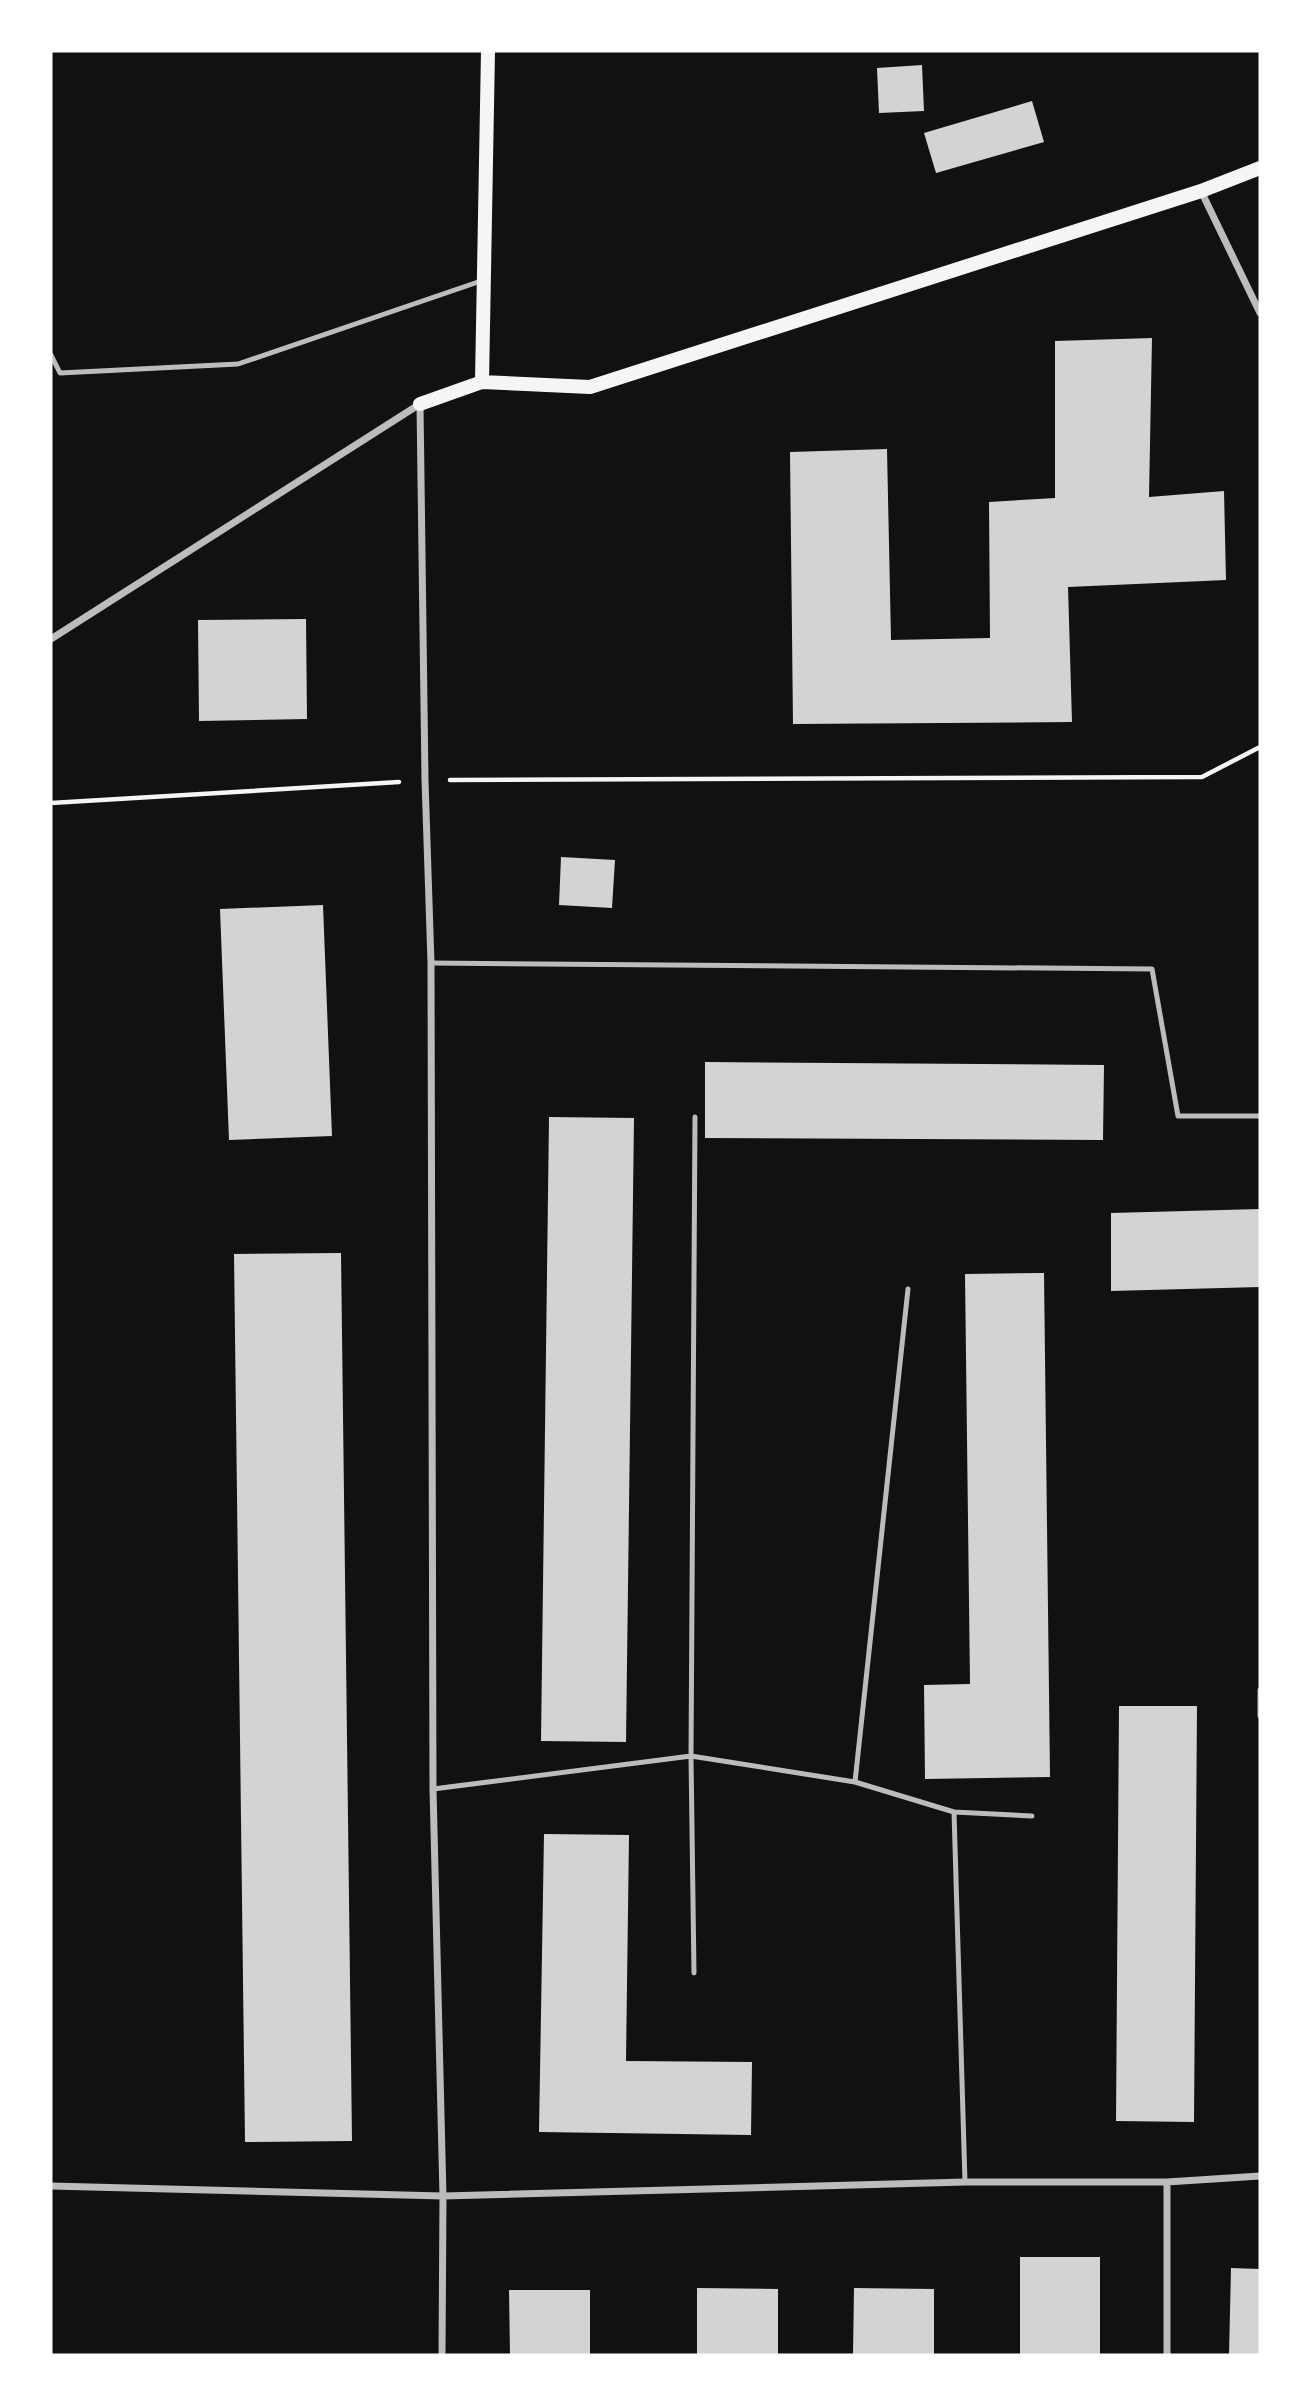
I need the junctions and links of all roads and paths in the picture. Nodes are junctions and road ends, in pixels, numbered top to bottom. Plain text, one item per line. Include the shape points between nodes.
1 (488, 51) edge
2 (1260, 168) edge
3 (1201, 191) junction
4 (484, 279) junction
5 (1260, 313) edge
6 (51, 355) edge
7 (482, 383) junction
8 (420, 404) junction
9 (51, 639) edge
10 (1260, 747) edge
11 (425, 780) junction
12 (51, 803) edge
13 (431, 962) junction
14 (695, 1116) dead end
15 (1260, 1116) edge
16 (908, 1289) dead end
17 (1260, 1690) edge
18 (1260, 1716) edge
19 (691, 1756) junction
20 (855, 1782) junction
21 (433, 1789) junction
22 (954, 1812) junction
23 (1032, 1816) dead end
24 (694, 1973) dead end
25 (1260, 2176) edge
26 (965, 2182) junction
27 (1167, 2182) junction
28 (51, 2186) edge
29 (443, 2196) junction
30 (442, 2355) edge
31 (1167, 2355) edge

1 - 4 main road
2 - 3 main road
3 - 5 street
3 - 7 main road via 590,387
4 - 6 lane via 238,365 61,373
4 - 7 main road
7 - 8 main road
8 - 9 street
8 - 11 street
10 - 11 path via 1202,777
11 - 12 path
11 - 13 street
13 - 15 lane via 1152,969 1178,1116
13 - 21 street
14 - 19 lane
16 - 20 lane
17 - 18 lane
19 - 20 lane
19 - 21 lane
19 - 24 lane
20 - 22 lane
21 - 29 street
22 - 23 lane
22 - 26 lane
25 - 27 street
26 - 27 street
26 - 29 street
27 - 31 street
28 - 29 street
29 - 30 street

